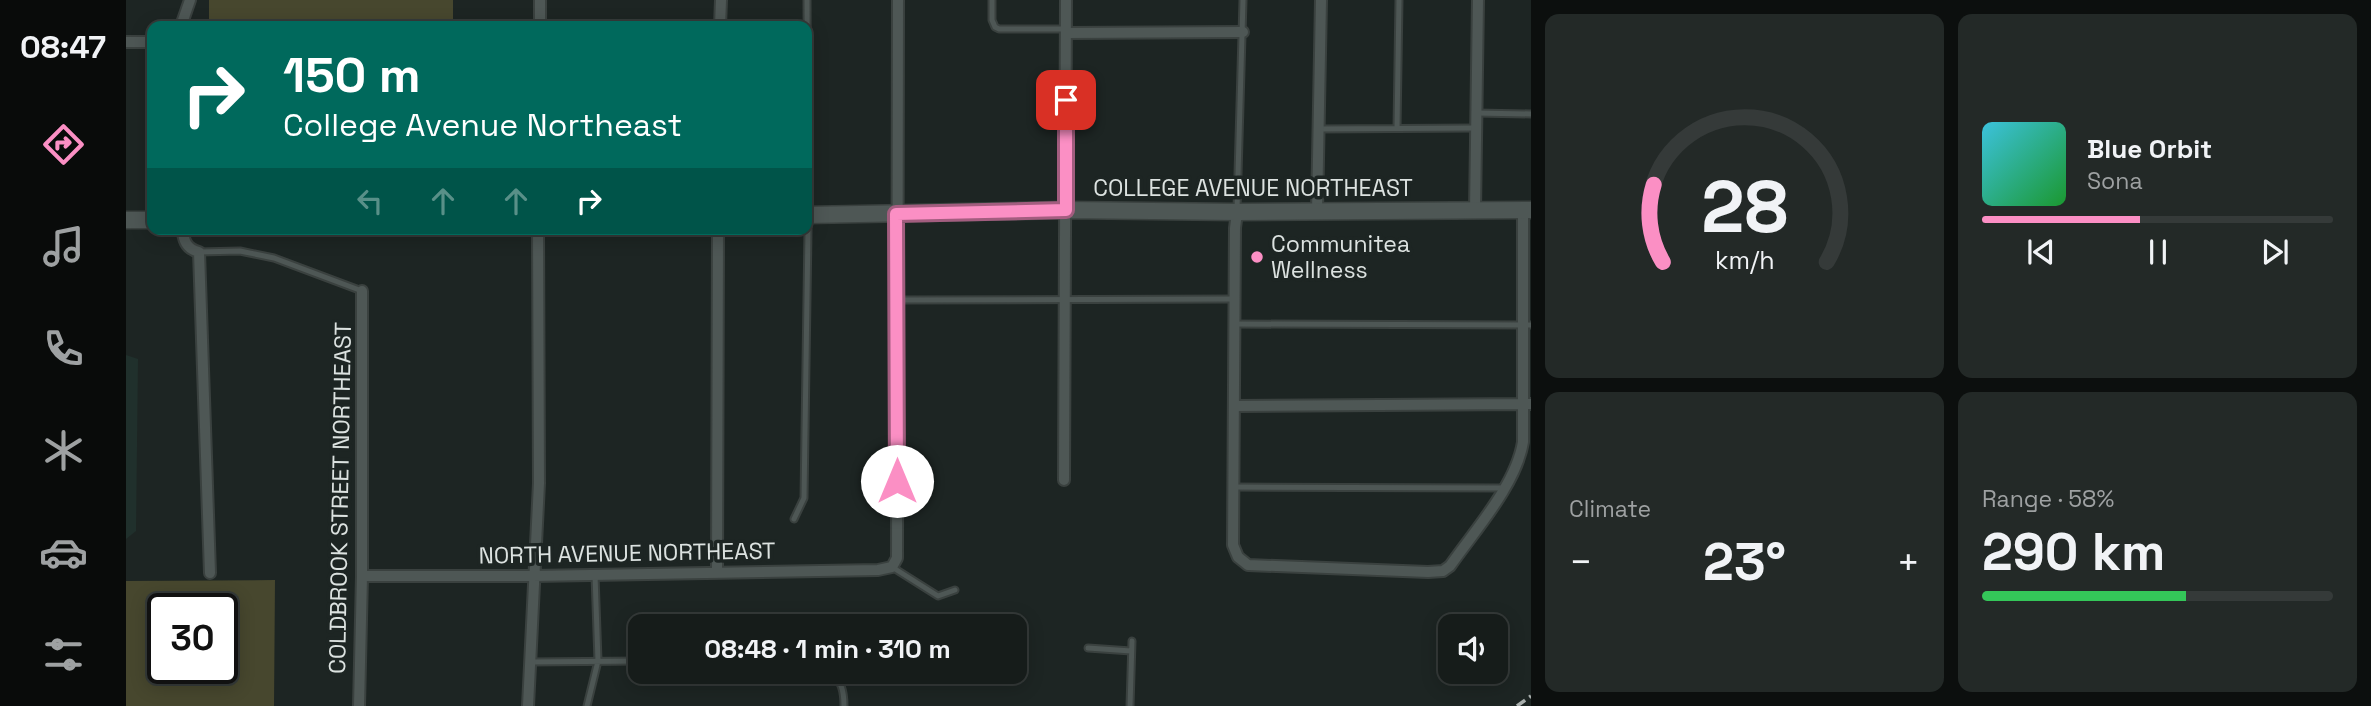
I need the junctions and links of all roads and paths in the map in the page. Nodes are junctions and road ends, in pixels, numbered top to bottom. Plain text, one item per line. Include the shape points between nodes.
1 (190, 0) edge
2 (540, 0) edge
3 (720, 0) edge
4 (807, 0) edge
5 (898, 0) edge
6 (992, 0) edge
7 (1066, 0) edge
8 (1243, 0) edge
9 (1321, 0) edge
10 (1399, 0) edge
11 (1478, 0) edge
12 (183, 21) edge
13 (540, 21) edge
14 (720, 21) edge
15 (807, 21) edge
16 (1066, 31) junction
17 (1242, 32) junction
18 (126, 42) edge
19 (147, 42) edge
20 (1477, 113) junction
21 (1531, 114) edge
22 (1397, 128) junction
23 (1477, 128) junction
24 (1318, 129) junction
25 (1066, 210) junction
26 (1527, 210) edge
27 (1475, 211) junction
28 (1237, 212) junction
29 (1317, 212) junction
30 (896, 214) junction
31 (812, 215) edge
32 (126, 220) edge
33 (147, 220) edge
34 (184, 235) edge
35 (538, 235) edge
36 (718, 235) edge
37 (808, 235) edge
38 (199, 252) junction
39 (362, 290) joint
40 (1065, 298) junction
41 (1234, 299) junction
42 (897, 300) junction
43 (1234, 324) junction
44 (1527, 325) edge
45 (1527, 404) edge
46 (1234, 405) junction
47 (1064, 480) dead end
48 (1233, 487) junction
49 (1504, 488) junction
50 (794, 519) dead end
51 (892, 567) junction
52 (209, 573) dead end
53 (717, 573) junction
54 (595, 575) junction
55 (362, 576) junction
56 (533, 576) junction
57 (955, 590) dead end
58 (1132, 641) dead end
59 (1088, 648) dead end
60 (1131, 651) junction
61 (598, 661) junction
62 (628, 661) edge
63 (529, 662) junction
64 (840, 684) edge
65 (359, 706) edge
66 (527, 706) edge
67 (587, 706) edge
68 (844, 706) edge
69 (1130, 706) edge

1 - 12 street
2 - 13 street
3 - 14 street
4 - 15 lane
5 - 30 street
6 - 16 lane via 992,20 999,29
7 - 16 street
8 - 17 lane
9 - 24 street
10 - 22 lane
11 - 20 street
16 - 17 street
16 - 25 street
17 - 28 lane
18 - 19 street
20 - 21 lane
20 - 23 street
22 - 23 lane
22 - 24 lane
23 - 27 street
24 - 29 street
25 - 28 main road, COLLEGE AVENUE NORTHEAST
25 - 30 main road, COLLEGE AVENUE NORTHEAST
25 - 40 street
26 - 27 main road, COLLEGE AVENUE NORTHEAST
26 - 44 street
27 - 29 main road, COLLEGE AVENUE NORTHEAST
28 - 29 main road, COLLEGE AVENUE NORTHEAST
28 - 41 street
30 - 31 main road, COLLEGE AVENUE NORTHEAST
30 - 42 street
32 - 33 main road
34 - 38 street via 188,247
35 - 56 street via 539,483
36 - 53 street
37 - 50 lane via 804,498
38 - 39 lane via 240,251 274,258
38 - 52 street
39 - 55 street, COLDBROOK STREET NORTHEAST
40 - 41 lane
40 - 42 lane
40 - 47 street
41 - 43 street
42 - 51 street via 897,558
43 - 44 lane
43 - 46 street
44 - 45 street
45 - 46 street
45 - 49 street via 1520,456
46 - 48 street
48 - 49 lane
48 - 49 street via 1233,545 1248,565 1443,571
51 - 53 street, NORTH AVENUE NORTHEAST
51 - 57 lane via 938,596
53 - 54 street, NORTH AVENUE NORTHEAST
54 - 56 street, NORTH AVENUE NORTHEAST
54 - 61 lane
55 - 56 street, NORTH AVENUE NORTHEAST
55 - 65 street, COLDBROOK STREET NORTHEAST
56 - 63 street
58 - 60 lane
59 - 60 lane
60 - 69 lane
61 - 62 lane
61 - 63 lane
61 - 67 lane
63 - 66 street
64 - 68 lane

